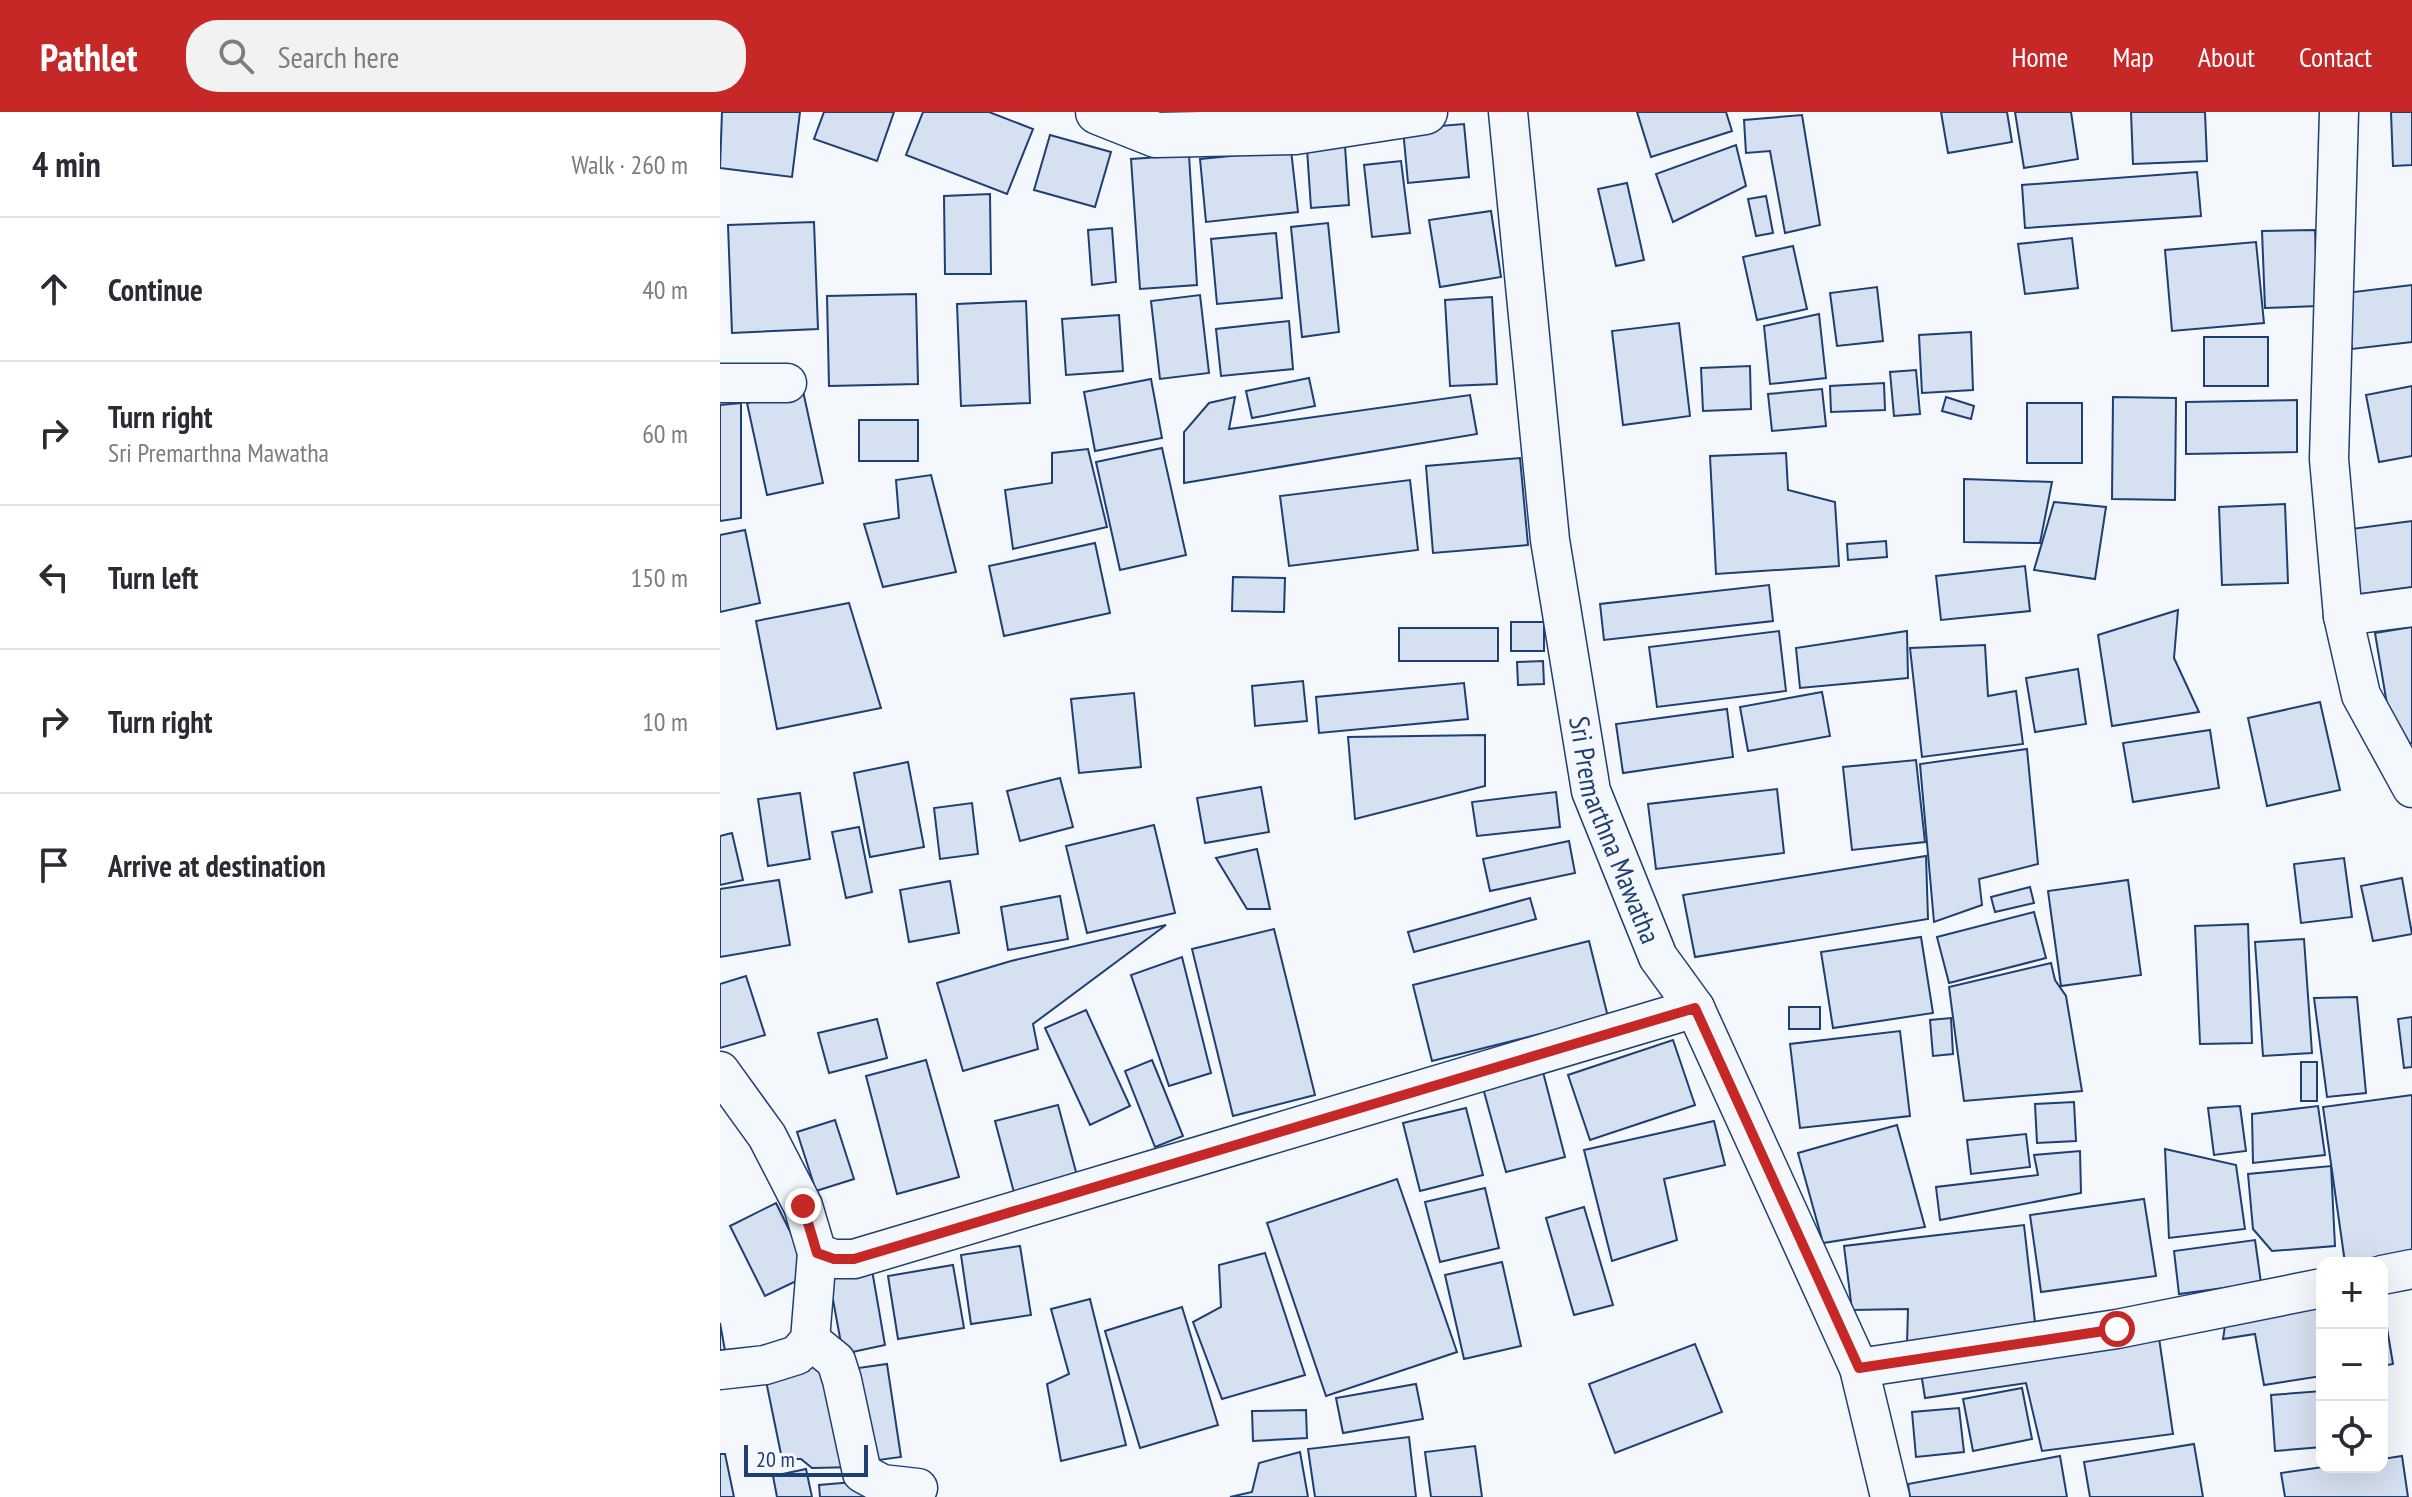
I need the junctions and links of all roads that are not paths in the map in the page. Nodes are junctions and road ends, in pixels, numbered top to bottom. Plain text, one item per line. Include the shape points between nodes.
1 (1098, 112) edge
2 (1425, 112) edge
3 (1508, 112) edge
4 (2339, 112) edge
5 (720, 383) edge
6 (787, 383) dead end
7 (2412, 607) edge
8 (2343, 616) junction
9 (2412, 788) edge
10 (1695, 1008) junction
11 (720, 1071) edge
12 (817, 1253) junction
13 (2412, 1269) edge
14 (2388, 1274) edge
15 (2316, 1289) edge
16 (810, 1340) junction
17 (1859, 1368) junction
18 (720, 1370) edge
19 (918, 1488) dead end
20 (1890, 1497) edge

1 - 2 main road via 1156,135 1295,132
3 - 10 street, Sri Premarthna Mawatha via 1550,540 1591,791 1658,957
4 - 8 street via 2329,459
5 - 6 street
7 - 8 street
8 - 9 street via 2361,695
10 - 12 street via 854,1259
10 - 17 street, Sri Premarthna Mawatha
11 - 12 street via 767,1136 803,1206
12 - 16 street
13 - 14 street
15 - 17 street via 2117,1329
16 - 18 street via 797,1355
16 - 19 street via 836,1361 862,1473 882,1484
17 - 20 street, Sri Premarthna Mawatha

